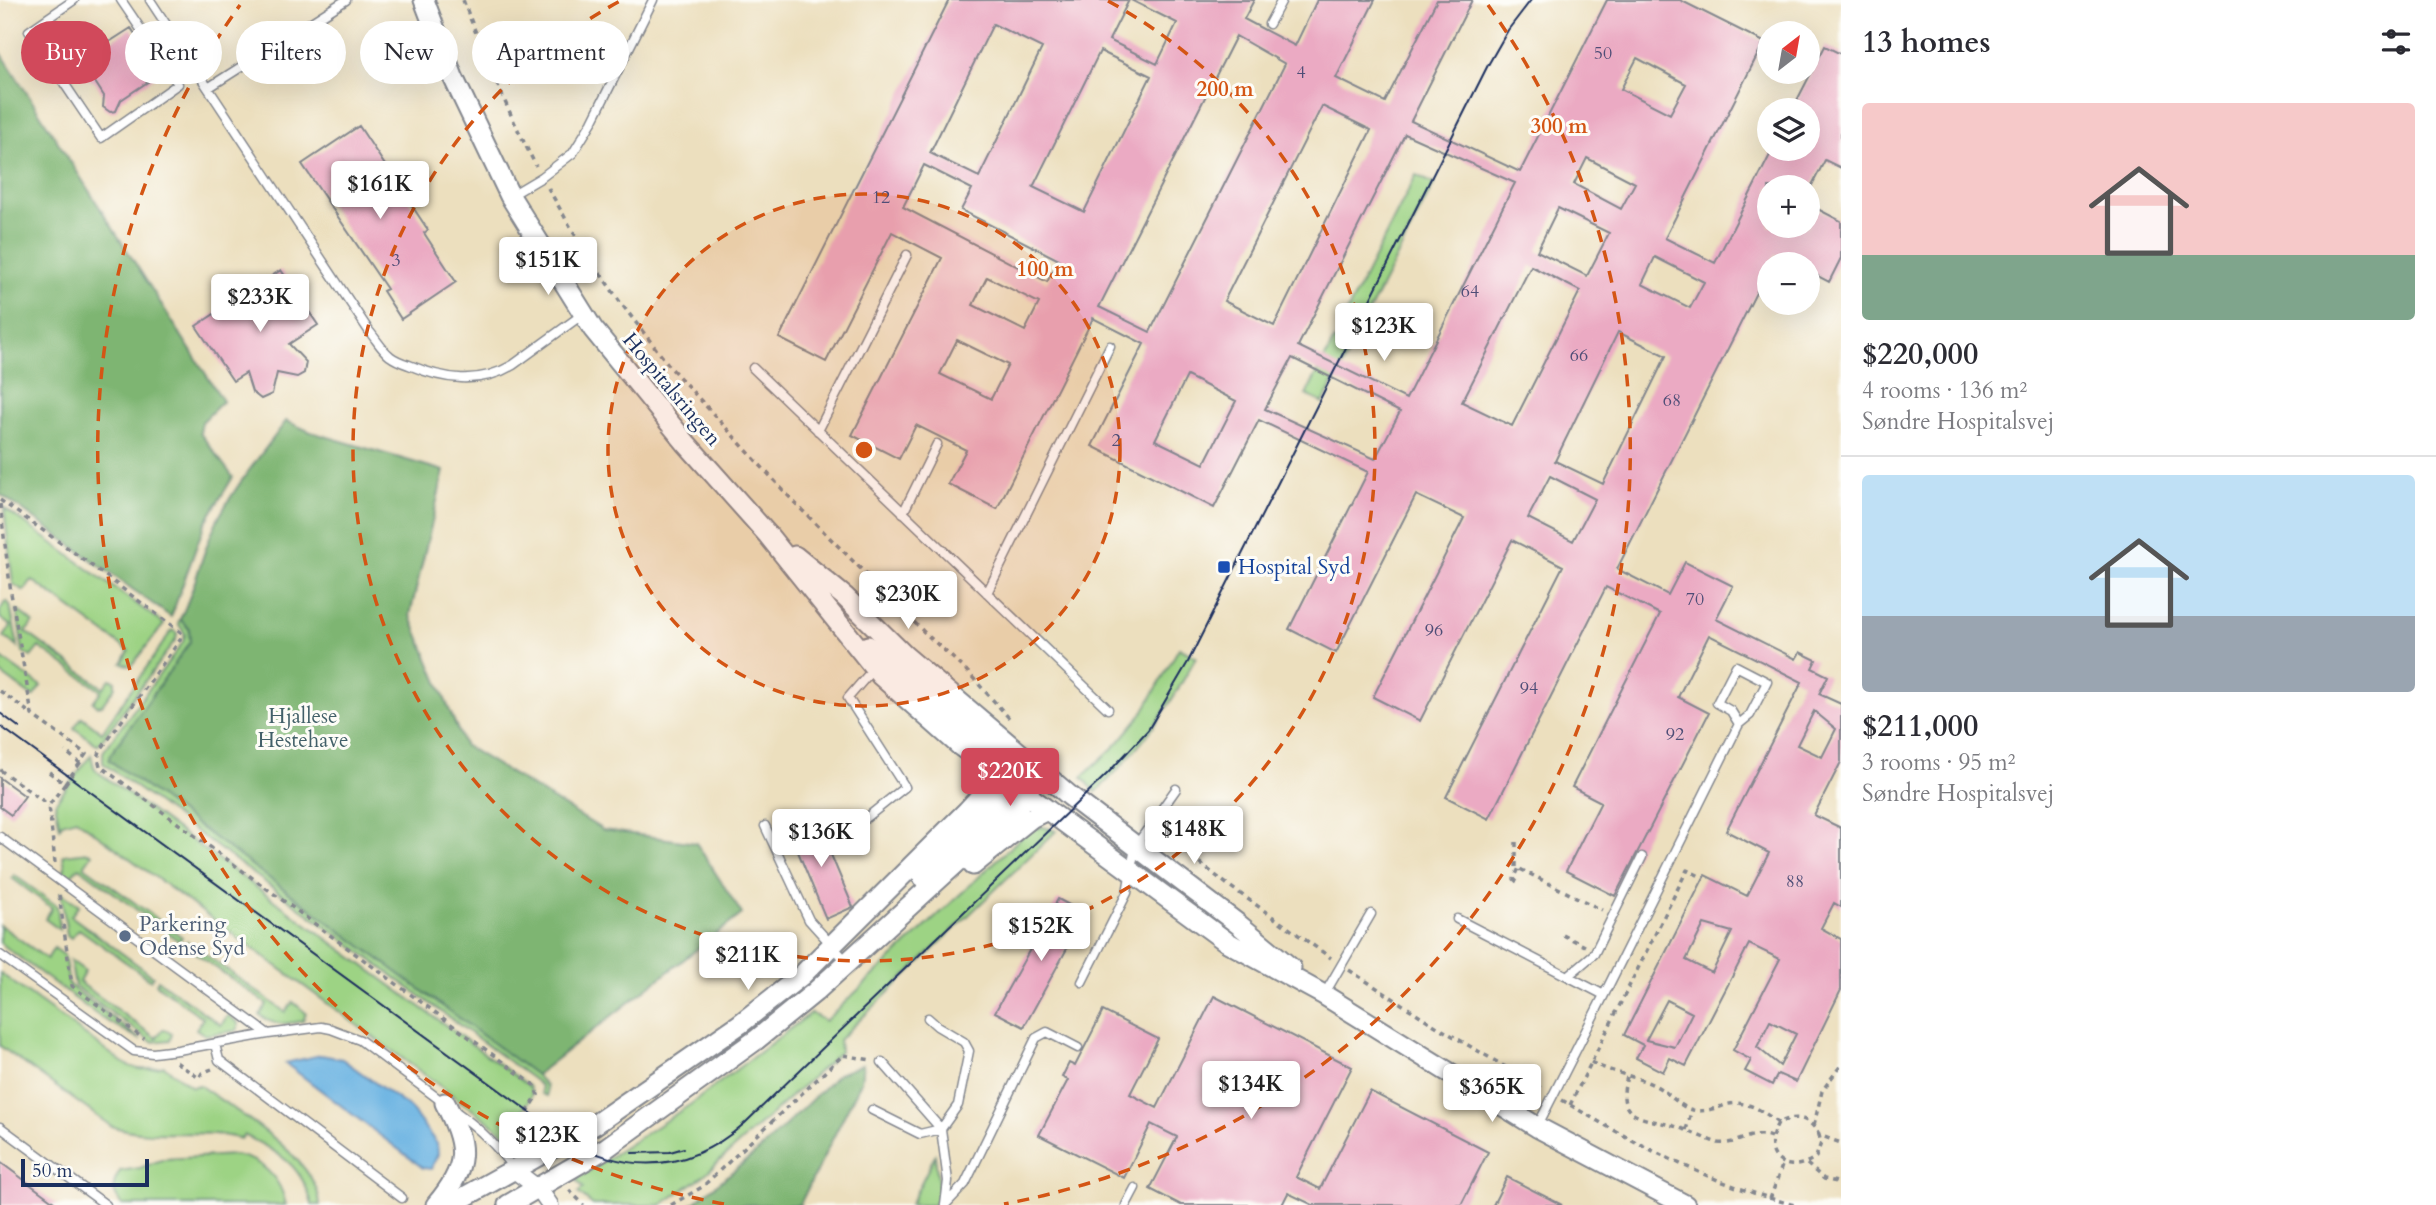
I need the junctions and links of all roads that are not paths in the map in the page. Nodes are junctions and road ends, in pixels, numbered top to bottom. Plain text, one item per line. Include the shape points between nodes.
1 (74, 0) edge
2 (121, 0) edge
3 (150, 0) edge
4 (346, 0) edge
5 (424, 0) edge
6 (653, 0) edge
7 (1282, 0) edge
8 (1269, 24) dead end
9 (208, 88) junction
10 (510, 196) junction
11 (907, 255) dead end
12 (583, 314) junction
13 (1110, 346) dead end
14 (753, 368) dead end
15 (818, 431) junction
16 (937, 444) dead end
17 (903, 513) junction
18 (768, 535) junction
19 (987, 593) junction
20 (828, 612) junction
21 (874, 668) junction
22 (1108, 709) dead end
23 (1739, 724) junction
24 (1020, 775) junction
25 (1175, 789) dead end
26 (1047, 810) junction
27 (765, 826) dead end
28 (0, 837) edge
29 (840, 839) dead end
30 (1642, 857) dead end
31 (1133, 860) junction
32 (1371, 914) dead end
33 (1457, 919) dead end
34 (833, 945) junction
35 (0, 955) edge
36 (850, 959) junction
37 (1568, 976) junction
38 (1082, 982) dead end
39 (1324, 995) junction
40 (1604, 995) junction
41 (928, 1018) dead end
42 (268, 1034) junction
43 (215, 1044) junction
44 (1078, 1048) dead end
45 (882, 1062) road end
46 (444, 1103) junction
47 (872, 1110) dead end
48 (0, 1127) edge
49 (1537, 1128) junction
50 (940, 1129) junction
51 (514, 1170) junction
52 (1135, 1188) dead end
53 (545, 1197) edge
54 (401, 1198) dead end
55 (515, 1203) edge
56 (106, 1205) edge
57 (436, 1205) edge
58 (450, 1205) edge
59 (945, 1205) edge
60 (1126, 1205) edge
61 (1685, 1205) edge

1 - 2 lane via 29,32 100,138 178,84
3 - 9 lane
4 - 9 lane
5 - 10 street, Hospitalsringen via 453,77
6 - 10 lane via 573,153
7 - 8 lane
9 - 12 lane via 350,303 391,357 425,372 456,379 481,378 513,365
10 - 12 street, Hospitalsringen
11 - 15 lane
12 - 18 street, Hospitalsringen via 686,443
13 - 19 lane
14 - 15 lane
15 - 17 lane
16 - 17 lane
17 - 19 lane
18 - 20 street, Hospitalsringen
18 - 24 street, Hospitalsringen via 845,597
19 - 22 lane
20 - 21 street, Hospitalsringen
20 - 24 street
21 - 24 street, Hospitalsringen via 959,745
21 - 29 lane via 848,698 905,787
23 - 23 lane via 1750,715 1767,682 1736,666 1717,704 1731,711
23 - 40 lane
24 - 26 street, Hospitalsringen
24 - 31 street
24 - 34 street via 968,811
24 - 36 street via 998,825
25 - 31 lane via 1148,826
26 - 31 street, Hospitalsringen
26 - 36 street via 1006,836 944,890
27 - 34 lane via 808,920
28 - 42 lane
30 - 37 lane via 1596,952
31 - 38 lane via 1127,892
31 - 39 street, Hospitalsringen via 1214,906
31 - 39 street, Hospitalsringen via 1227,942
32 - 39 lane
33 - 37 lane
34 - 36 lane
34 - 51 street via 740,1024 594,1125
35 - 43 lane via 134,1051
36 - 53 street via 756,1040 560,1176
37 - 40 lane
39 - 49 street, Hospitalsringen
40 - 49 lane
41 - 50 lane via 964,1042 969,1051 958,1105
42 - 43 lane
42 - 46 lane via 321,1027 351,1035
43 - 54 lane via 219,1060
44 - 59 lane via 1047,1032 1036,1038 965,1184
45 - 50 lane
46 - 51 lane via 480,1129
46 - 57 street via 458,1129 461,1158 458,1173
47 - 50 lane via 920,1134
48 - 56 lane
49 - 61 street, Hospitalsringen
50 - 59 lane via 948,1181
51 - 53 street
51 - 55 street
51 - 58 street
52 - 60 lane
53 - 55 street

